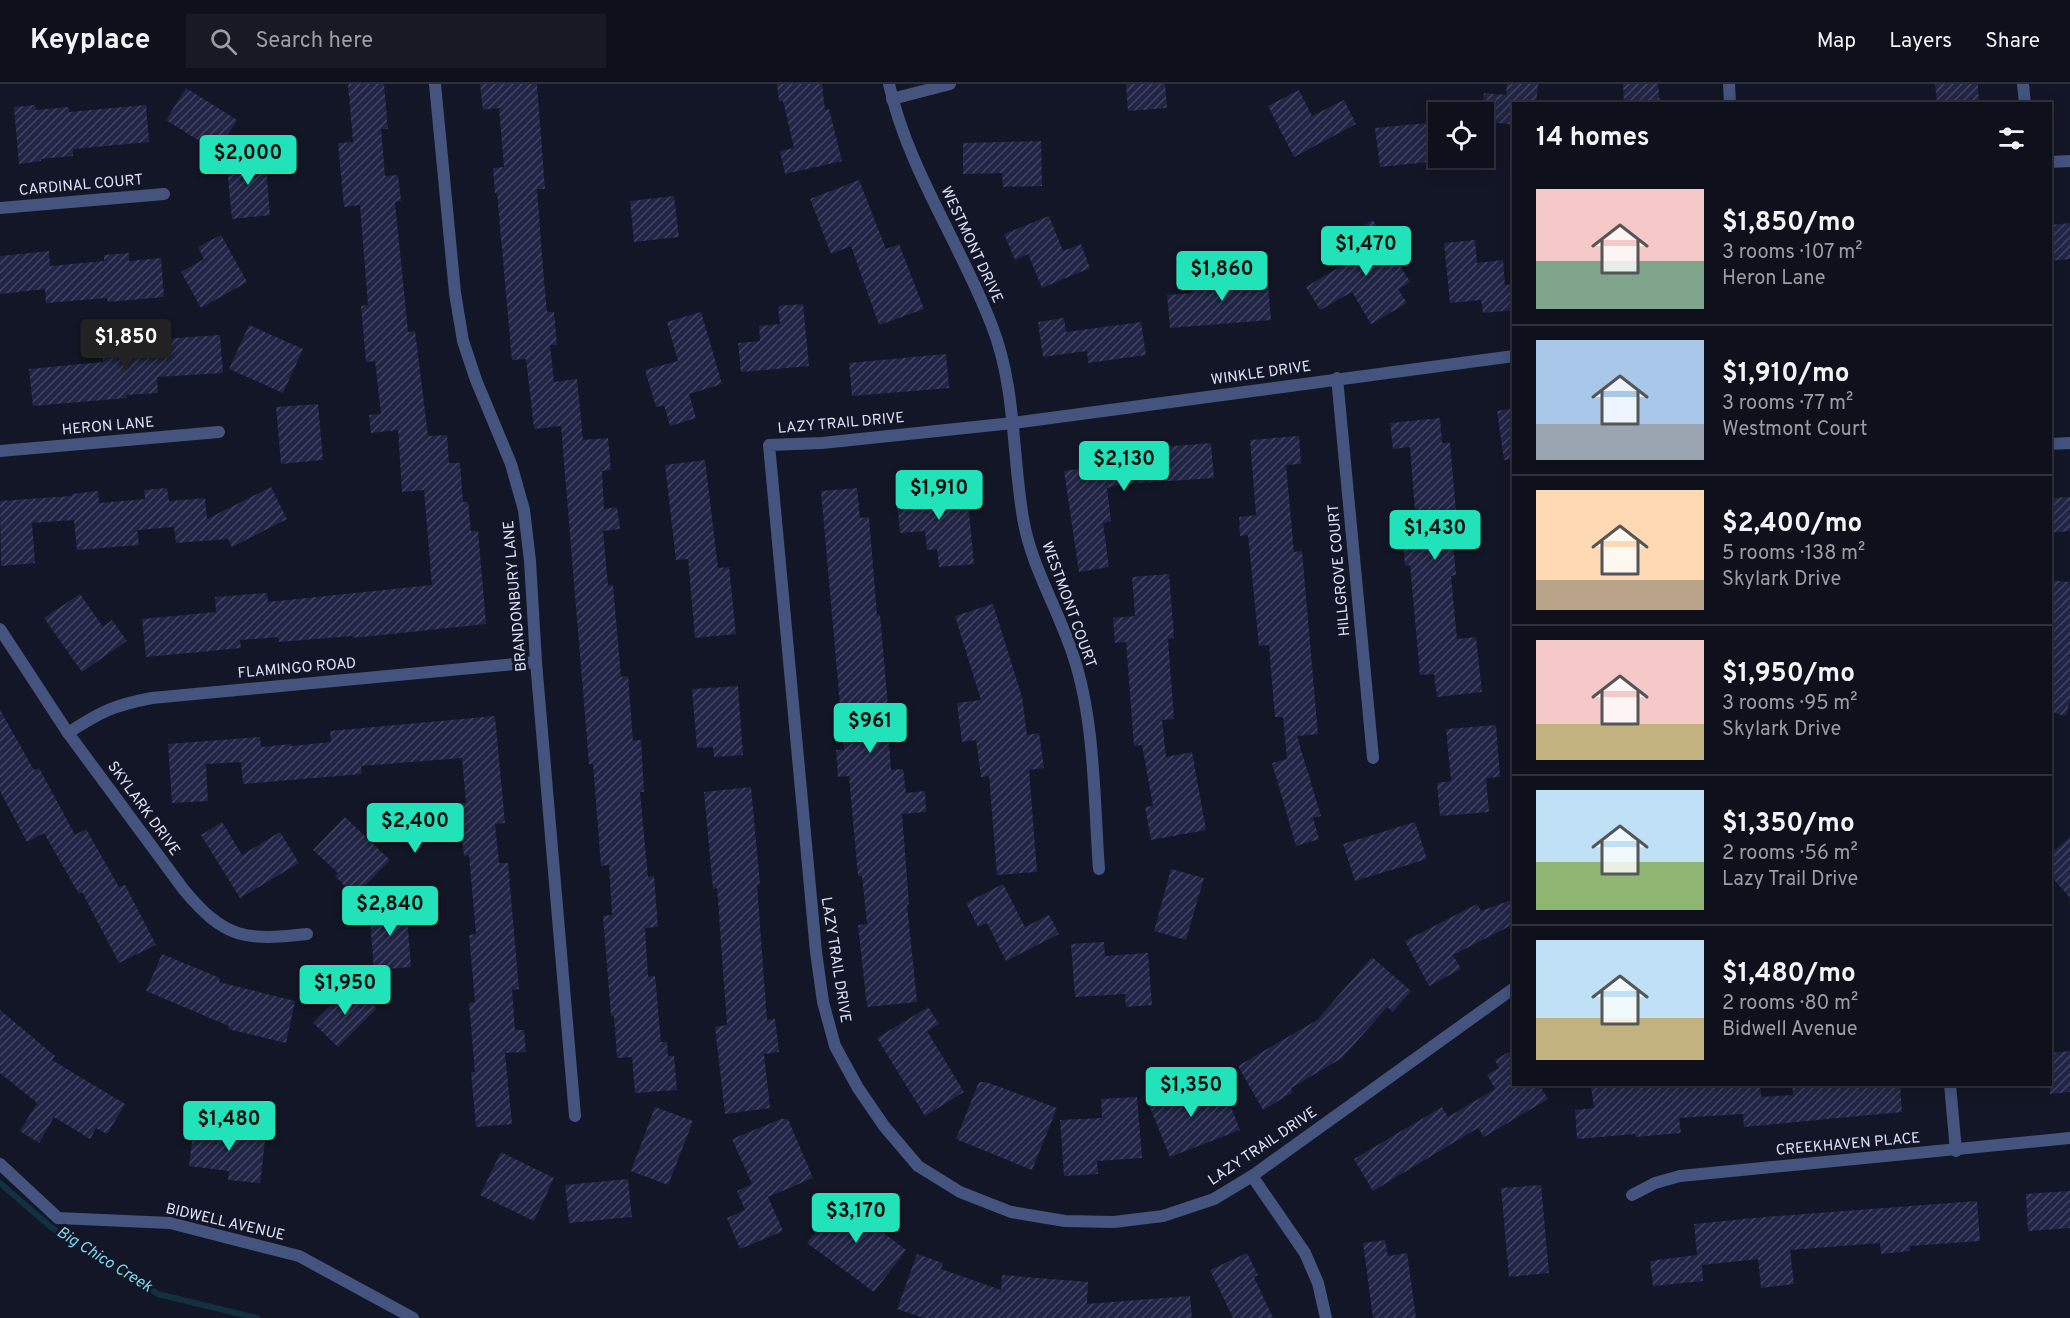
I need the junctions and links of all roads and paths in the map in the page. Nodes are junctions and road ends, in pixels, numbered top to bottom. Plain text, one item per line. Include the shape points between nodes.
1 (435, 84) edge
2 (889, 84) edge
3 (951, 84) edge
4 (1729, 84) edge
5 (2023, 84) edge
6 (892, 99) junction
7 (1730, 102) edge
8 (2025, 102) edge
9 (2070, 160) edge
10 (2052, 162) edge
11 (164, 194) dead end
12 (0, 208) edge
13 (1512, 356) edge
14 (1337, 378) junction
15 (1012, 423) junction
16 (219, 432) dead end
17 (2070, 443) edge
18 (2052, 444) edge
19 (0, 451) edge
20 (0, 629) edge
21 (536, 662) junction
22 (68, 733) junction
23 (1373, 758) dead end
24 (1099, 869) dead end
25 (307, 934) dead end
26 (1512, 989) edge
27 (1950, 1086) edge
28 (575, 1116) dead end
29 (2070, 1138) edge
30 (1956, 1151) junction
31 (0, 1164) edge
32 (1252, 1176) junction
33 (1632, 1195) dead end
34 (413, 1318) edge
35 (1326, 1318) edge

1 - 21 street, BRANDONBURY LANE via 463,340 512,464 524,510
2 - 6 street, WESTMONT DRIVE
3 - 6 street
4 - 7 street
5 - 8 street
6 - 15 street, WESTMONT DRIVE via 907,141 993,326 1004,361
9 - 10 street
11 - 12 street, CARDINAL COURT
13 - 14 street, WINKLE DRIVE
14 - 15 street, WINKLE DRIVE
14 - 23 street, HILLGROVE COURT
15 - 24 street, WESTMONT COURT via 1023,519 1032,555 1068,640 1084,699
15 - 32 street, LAZY TRAIL DRIVE via 769,445 815,942 823,1002 835,1046 878,1117 918,1166 960,1192 1011,1212 1065,1221 1114,1222 1163,1216 1214,1199
16 - 19 street, HERON LANE
17 - 18 street
20 - 22 street, SKYLARK DRIVE
21 - 22 street, FLAMINGO ROAD via 152,698 98,713
21 - 28 street, BRANDONBURY LANE
22 - 25 street, SKYLARK DRIVE via 204,913 223,928 247,936
26 - 32 street, LAZY TRAIL DRIVE
27 - 30 street
29 - 30 street, CREEKHAVEN PLACE
30 - 33 street, CREEKHAVEN PLACE via 1680,1176
31 - 34 street, BIDWELL AVENUE via 58,1218 170,1223 299,1256
32 - 35 street via 1305,1253 1318,1283

